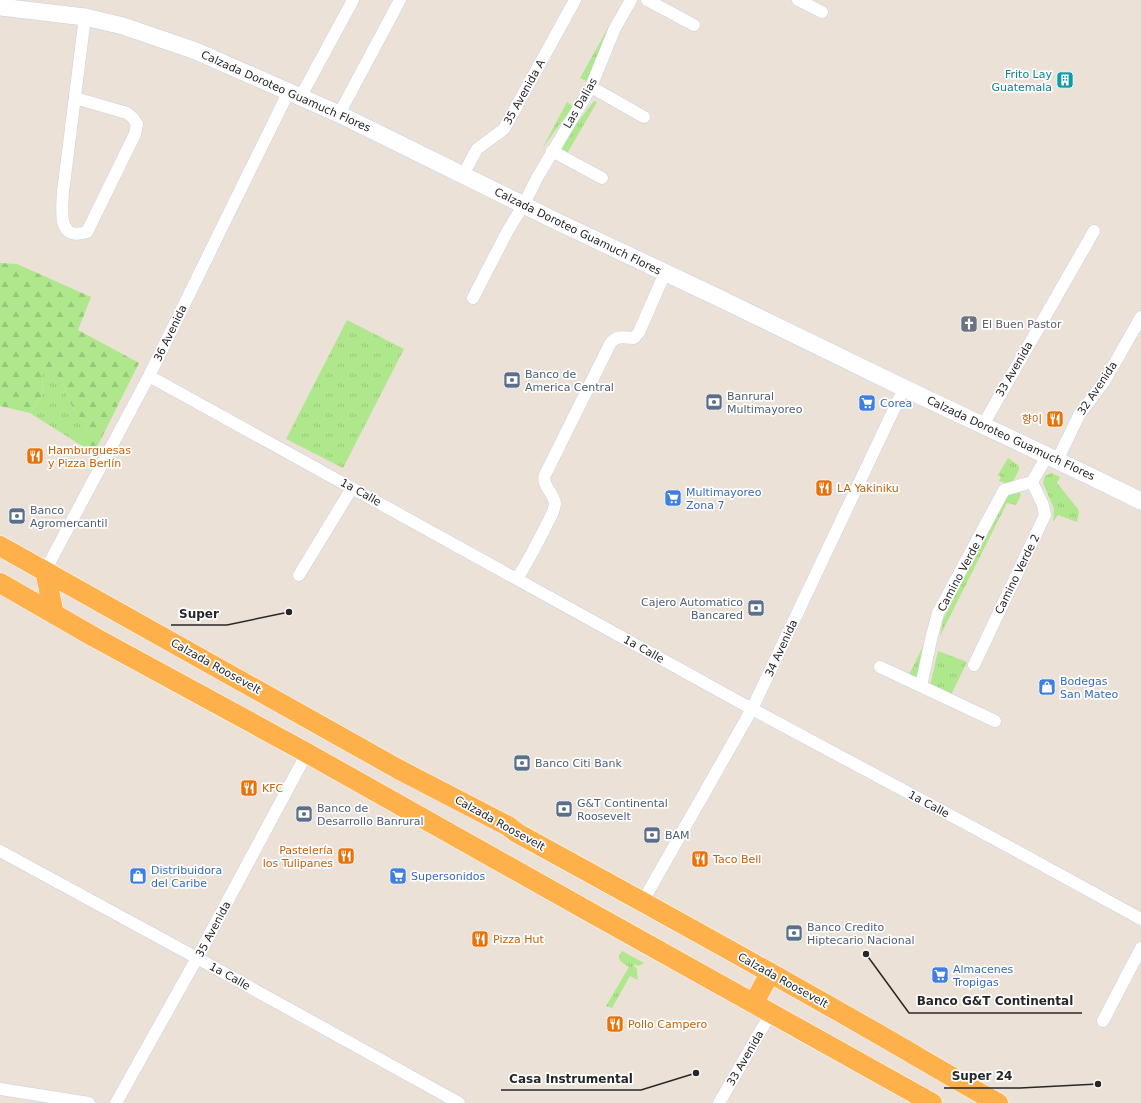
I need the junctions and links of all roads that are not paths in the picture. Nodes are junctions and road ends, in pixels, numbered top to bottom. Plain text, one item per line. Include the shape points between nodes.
1 (353, 0) edge
2 (400, 0) edge
3 (574, 0) edge
4 (631, 0) edge
5 (647, 0) edge
6 (798, 0) edge
7 (0, 7) edge
8 (822, 12) dead end
9 (85, 17) junction
10 (694, 25) dead end
11 (591, 87) junction
12 (295, 94) junction
13 (75, 98) junction
14 (339, 114) junction
15 (644, 117) dead end
16 (552, 152) junction
17 (463, 175) junction
18 (602, 178) dead end
19 (524, 204) junction
20 (1094, 231) dead end
21 (665, 273) junction
22 (472, 298) dead end
23 (1141, 317) edge
24 (149, 376) junction
25 (904, 388) junction
26 (983, 425) junction
27 (1052, 458) junction
28 (1032, 482) junction
29 (352, 488) junction
30 (1141, 501) edge
31 (0, 546) edge
32 (45, 571) junction
33 (299, 575) dead end
34 (517, 579) junction
35 (0, 583) edge
36 (54, 614) junction
37 (974, 665) dead end
38 (880, 667) dead end
39 (921, 686) junction
40 (752, 709) junction
41 (995, 721) dead end
42 (307, 752) junction
43 (374, 754) junction
44 (0, 851) edge
45 (643, 902) junction
46 (1141, 919) edge
47 (1141, 948) edge
48 (197, 958) junction
49 (770, 973) junction
50 (754, 1003) junction
51 (771, 1012) junction
52 (1103, 1021) dead end
53 (0, 1089) edge
54 (90, 1103) edge
55 (116, 1103) edge
56 (459, 1103) edge
57 (719, 1103) edge
58 (932, 1103) edge
59 (998, 1103) edge

1 - 12 street, 36 Avenida
2 - 14 street
3 - 17 street, 35 Avenida A via 504,129 478,149
4 - 11 street, Las Dalias via 615,28
5 - 10 street
6 - 8 street
7 - 9 main road, Calzada Doroteo Guamuch Flores
9 - 12 main road, Calzada Doroteo Guamuch Flores via 124,26 196,51
9 - 13 street
11 - 15 street
11 - 16 street, Las Dalias
12 - 14 main road, Calzada Doroteo Guamuch Flores
12 - 24 street, 36 Avenida
13 - 13 street via 62,214 63,226 70,232 79,234 88,232 135,134 137,124 127,113
14 - 17 main road, Calzada Doroteo Guamuch Flores
16 - 18 street
16 - 19 street, Las Dalias
17 - 19 main road, Calzada Doroteo Guamuch Flores
19 - 21 main road, Calzada Doroteo Guamuch Flores
19 - 22 street, Las Dalias
20 - 26 street, 33 Avenida
21 - 25 main road, Calzada Doroteo Guamuch Flores
21 - 34 street via 639,332 634,338 619,337 610,344 545,475 545,482 555,503 554,510
23 - 27 street, 32 Avenida via 1104,382
24 - 29 street, 1a Calle
24 - 32 street, 36 Avenida
25 - 26 main road, Calzada Doroteo Guamuch Flores
25 - 40 street, 34 Avenida
26 - 27 main road, Calzada Doroteo Guamuch Flores
27 - 28 street, 32 Avenida
27 - 30 main road, Calzada Doroteo Guamuch Flores
28 - 37 street, Camino Verde 2 via 1043,504 1045,515
28 - 39 street, Camino Verde 1 via 1004,490 938,613
29 - 33 street
29 - 34 street, 1a Calle
31 - 32 highway, Calzada Roosevelt
32 - 36 highway
32 - 43 highway, Calzada Roosevelt
34 - 40 street, 1a Calle
35 - 36 highway
36 - 42 highway
38 - 39 street
39 - 41 street
40 - 45 street, 34 Avenida
40 - 46 street, 1a Calle
42 - 43 highway via 314,742 325,739 353,752
42 - 48 street, 35 Avenida
42 - 50 highway
43 - 45 highway, Calzada Roosevelt
44 - 48 street, 1a Calle
45 - 49 highway, Calzada Roosevelt
47 - 52 street
48 - 55 street, 35 Avenida
48 - 56 street, 1a Calle
49 - 50 highway
49 - 59 highway, Calzada Roosevelt
50 - 51 highway
51 - 57 street, 33 Avenida
51 - 58 highway
53 - 54 street

